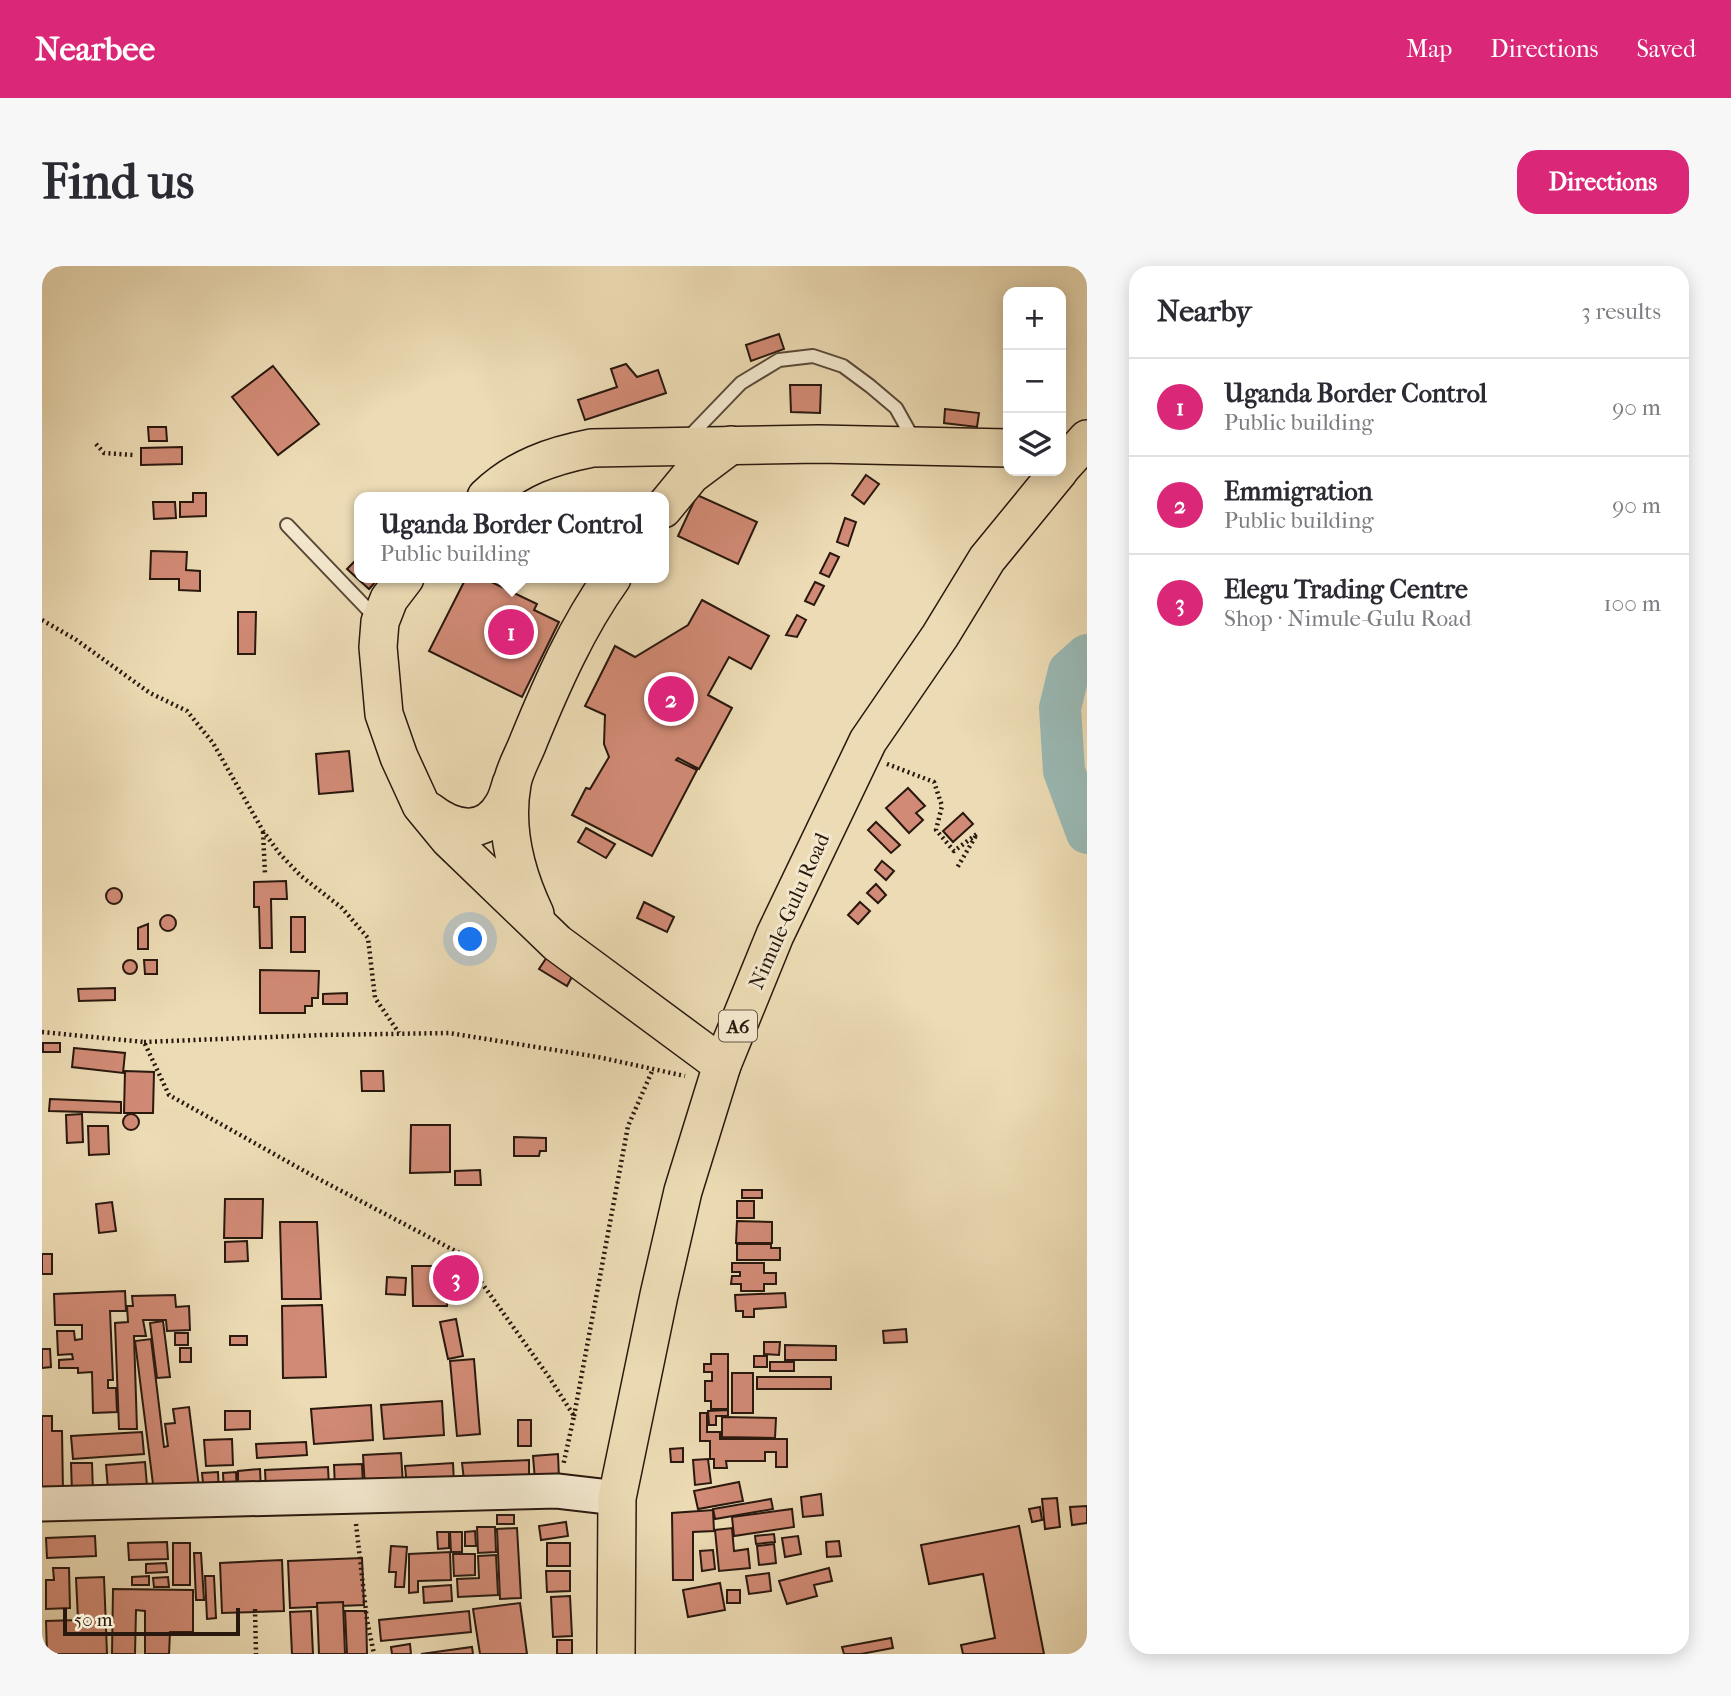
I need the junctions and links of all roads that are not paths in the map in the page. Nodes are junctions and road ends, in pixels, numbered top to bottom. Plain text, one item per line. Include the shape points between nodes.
1 (918, 446) junction
2 (1003, 448) edge
3 (1069, 455) edge
4 (686, 460) junction
5 (491, 492) edge
6 (669, 496) edge
7 (287, 525) dead end
8 (401, 583) edge
9 (608, 583) edge
10 (380, 622) junction
11 (512, 783) junction
12 (421, 805) junction
13 (541, 928) junction
14 (719, 1074) junction
15 (617, 1498) junction
16 (42, 1504) edge
17 (616, 1654) edge

1 - 2 main road
1 - 4 main road via 731,445
1 - 4 lane via 896,408 843,366 813,356 779,360 741,383
3 - 14 main road, Nimule-Gulu Road / A6 via 987,559 868,741 775,935
4 - 5 main road via 592,448 531,465
4 - 6 main road
7 - 10 lane
8 - 10 main road
9 - 11 main road via 548,695
10 - 12 main road via 384,714
11 - 12 main road via 496,815 474,827 444,823
11 - 13 main road via 512,848 521,884
12 - 13 main road
13 - 14 main road
14 - 15 main road, Nimule-Gulu Road / A6 via 683,1191
15 - 16 street via 557,1490
15 - 17 main road, Nimule-Gulu Road / A6

